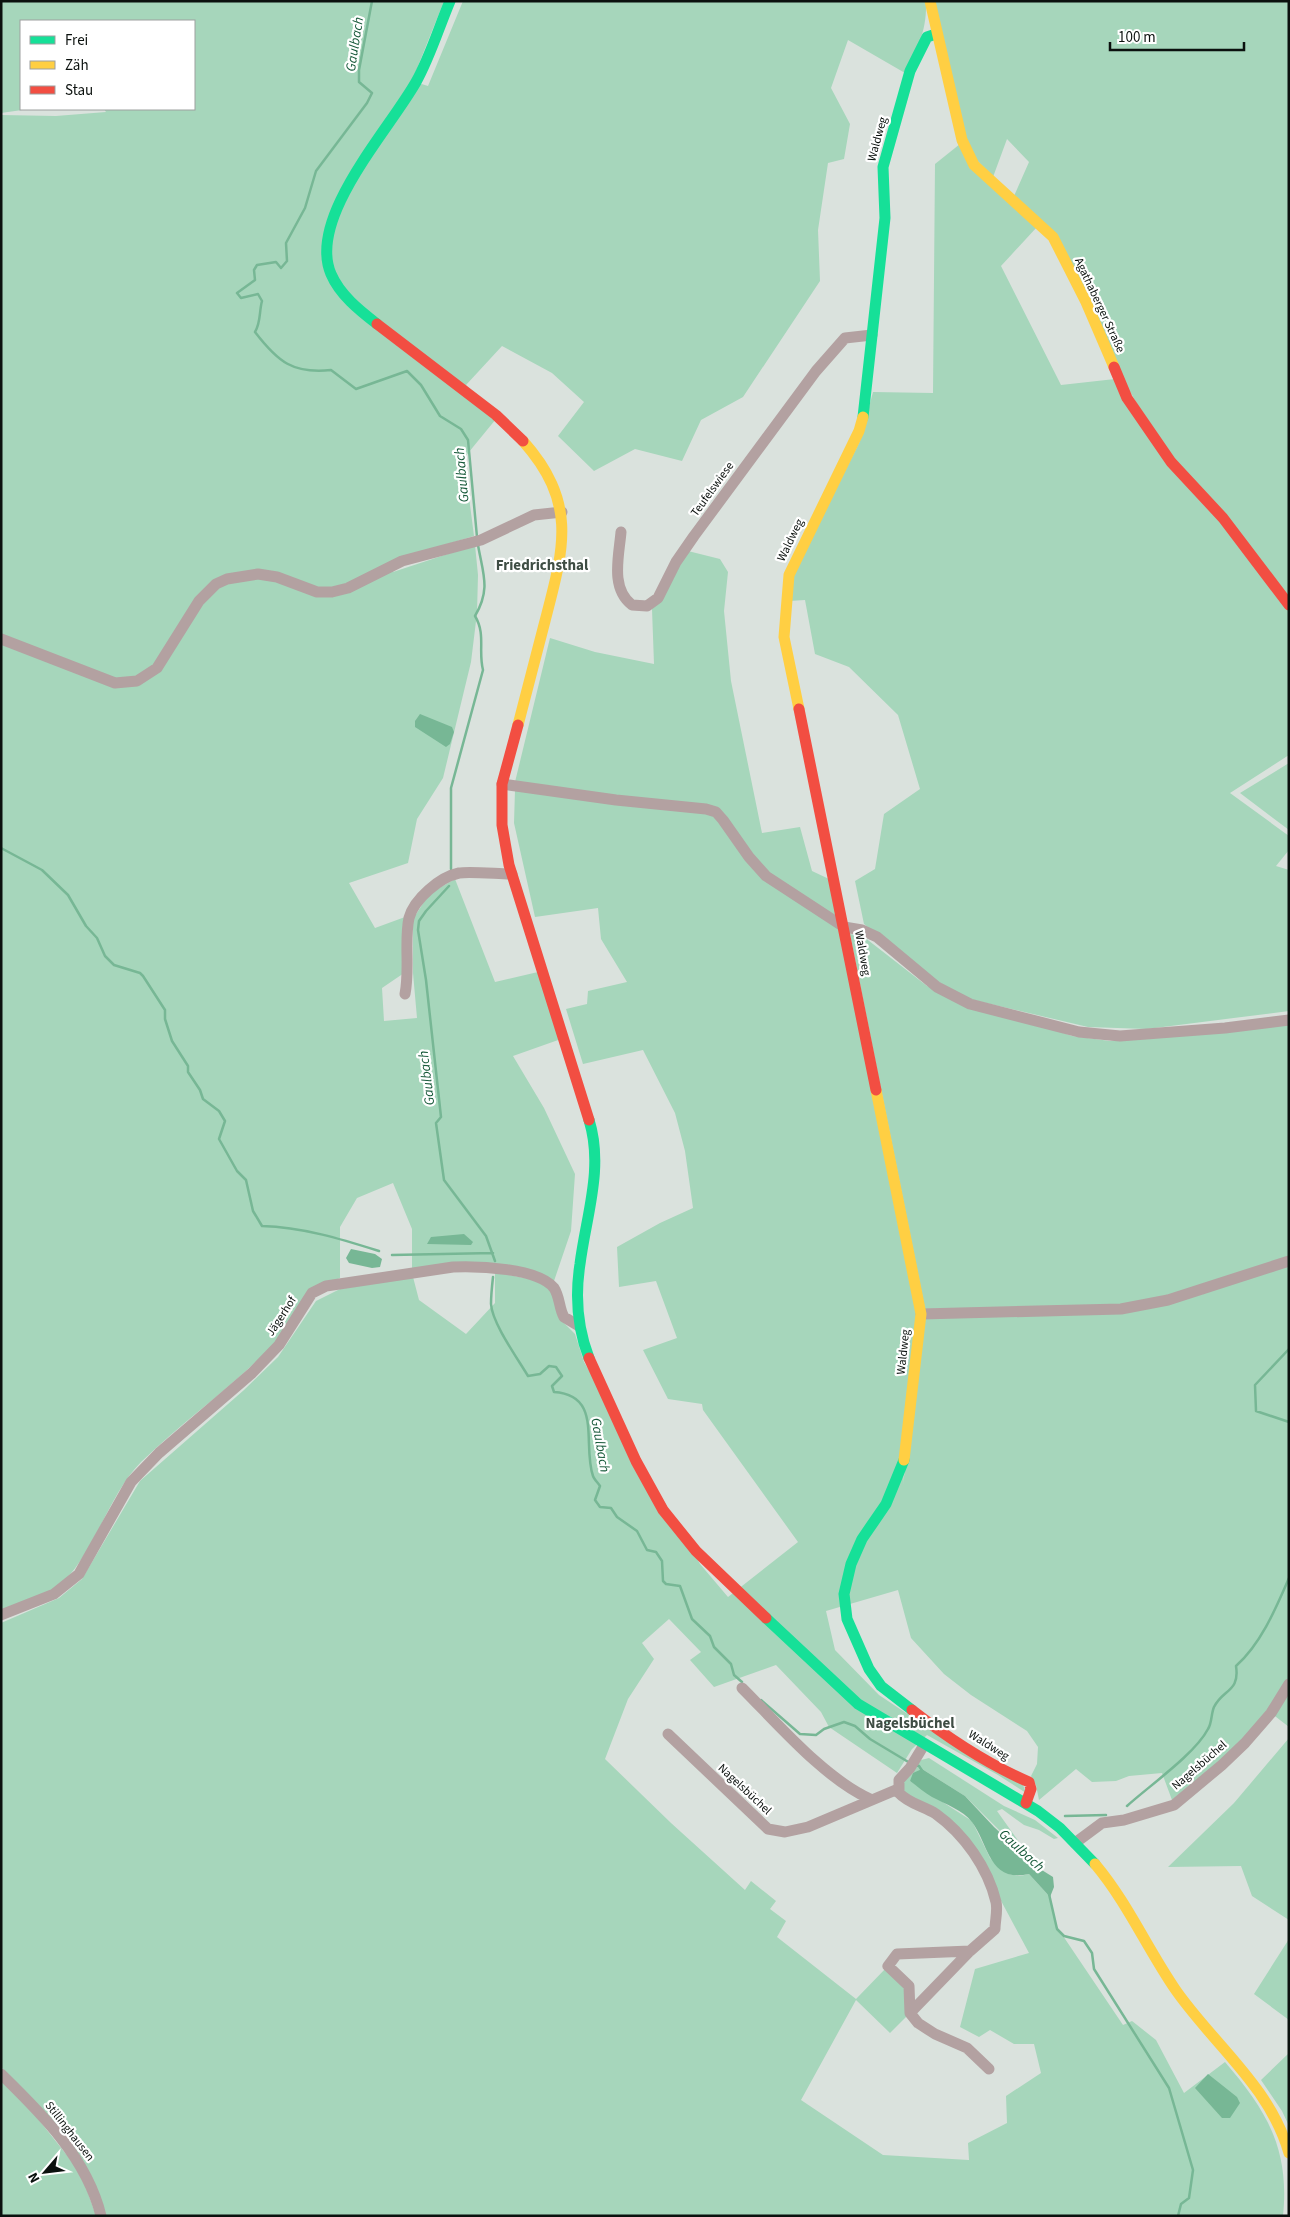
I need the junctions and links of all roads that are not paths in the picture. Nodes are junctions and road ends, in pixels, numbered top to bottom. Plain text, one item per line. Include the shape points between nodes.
1 (450, 1) edge
2 (930, 1) edge
3 (936, 34) junction
4 (872, 335) junction
5 (562, 512) junction
6 (621, 532) dead end
7 (1289, 605) edge
8 (1, 639) edge
9 (502, 784) junction
10 (512, 874) junction
11 (844, 928) junction
12 (405, 994) dead end
13 (1289, 1020) edge
14 (1289, 1261) edge
15 (921, 1314) junction
16 (579, 1326) junction
17 (1, 1615) edge
18 (1289, 1684) edge
19 (742, 1688) dead end
20 (668, 1734) dead end
21 (924, 1745) junction
22 (898, 1789) junction
23 (870, 1799) junction
24 (1026, 1803) junction
25 (1075, 1843) junction
26 (970, 1951) junction
27 (910, 2013) junction
28 (989, 2069) dead end
29 (1, 2074) edge
30 (1289, 2153) edge
31 (100, 2216) edge

1 - 5 street via 417,81 327,226 325,248 330,275 341,293 359,310 519,434 545,468
2 - 3 street, Agathaberger Straße
3 - 4 street, Waldweg via 927,37 910,71 883,167 886,218
3 - 7 street, Agathaberger Straße via 962,140 974,165 1053,237 1086,302 1127,398 1171,462 1223,518
4 - 6 street, Teufelswiese via 845,338 816,371 676,562 658,598 647,606 632,605 620,591
4 - 11 street, Waldweg via 866,407 860,431 789,575 784,637
5 - 8 street via 534,515 476,541 402,561 348,588 332,592 316,592 258,574 227,579 216,584 199,601 157,668 137,681 115,682
5 - 9 street via 564,539 561,561
9 - 10 street via 503,841
9 - 11 street via 716,812 766,876
10 - 12 street via 460,873 431,887 409,917 409,975
10 - 16 street via 595,1138 594,1178 578,1282
11 - 13 street via 862,930 877,937 937,987 970,1004 1079,1032 1120,1036
11 - 15 street, Waldweg
14 - 15 street via 1168,1300 1121,1309
15 - 24 street, Waldweg via 904,1462 886,1504 862,1539 850,1564 844,1594 846,1619 869,1669 881,1686 939,1730 1029,1782 1031,1789
16 - 17 street, Jägerhof via 564,1317 558,1297 549,1283 524,1273 471,1266 453,1267 326,1286 312,1294 279,1345 252,1373 130,1482 79,1574 54,1594
16 - 21 street via 608,1401 652,1492 670,1519 706,1560 858,1704
18 - 25 street, Nagelsbüchel via 1271,1713 1245,1743 1174,1805 1102,1823
19 - 23 street via 824,1767
20 - 23 street, Nagelsbüchel via 768,1829 785,1832 808,1827
21 - 22 street via 898,1780
21 - 24 street
22 - 23 street, Nagelsbüchel
22 - 26 street via 903,1797 936,1814 968,1843 984,1872 996,1903 995,1929
24 - 25 street
25 - 30 street via 1105,1879 1189,2009 1254,2085 1275,2116
26 - 27 street
26 - 27 street via 896,1954 888,1966 909,1986
27 - 28 street via 918,2023 935,2034 967,2048
29 - 31 street, Stillinghausen via 70,2151 87,2177

